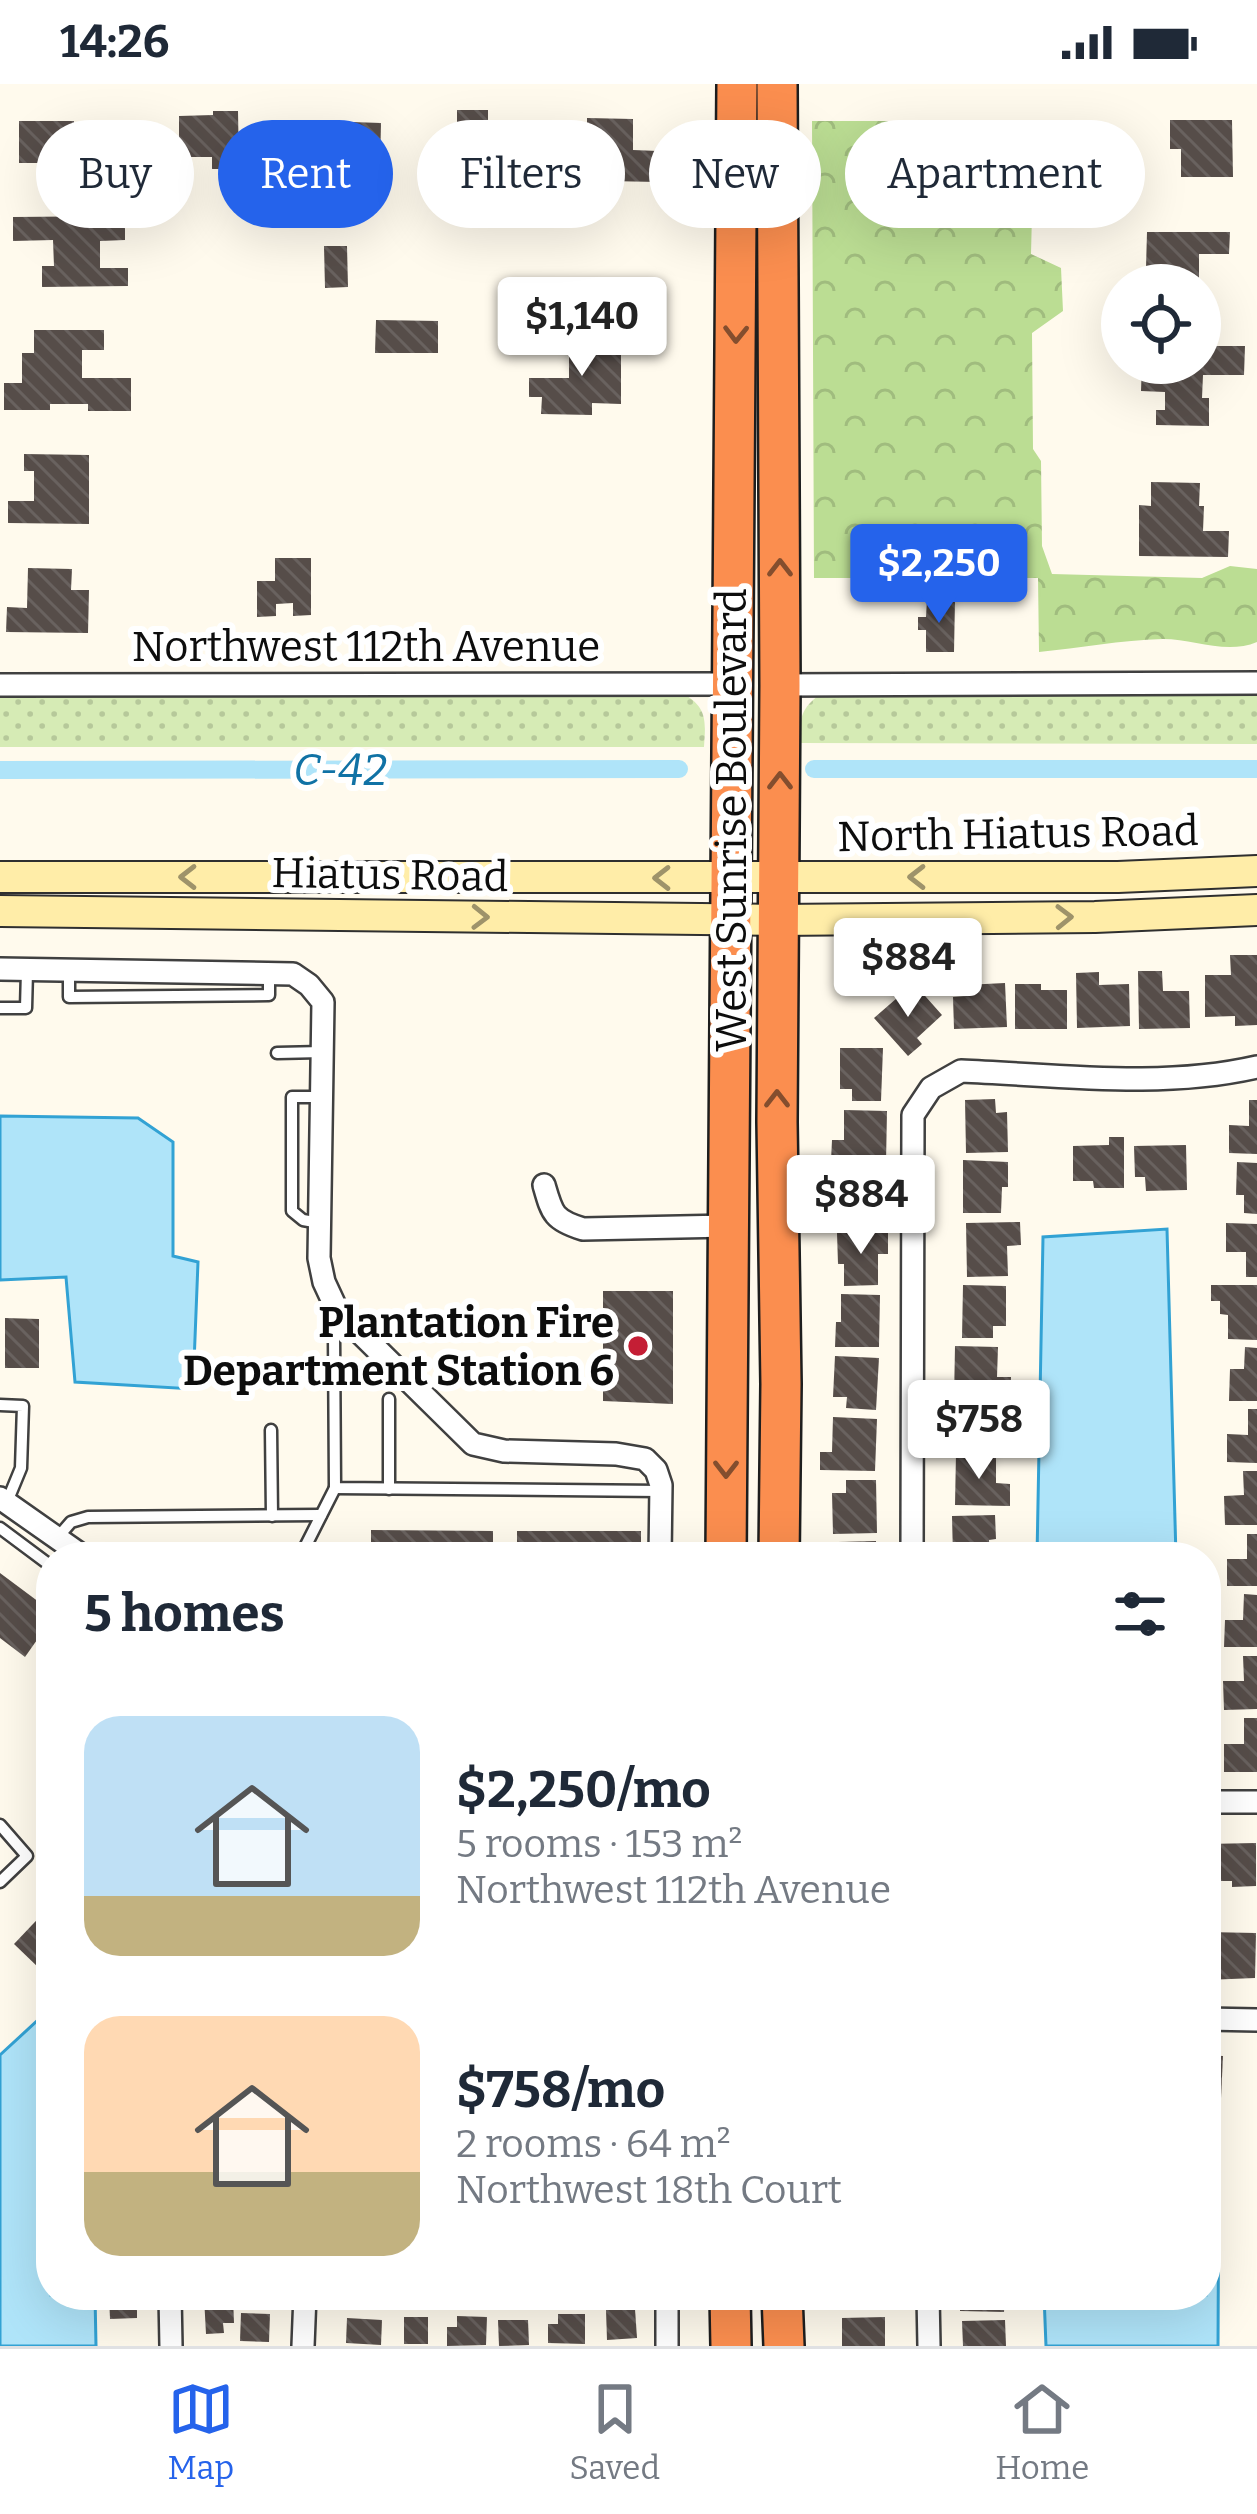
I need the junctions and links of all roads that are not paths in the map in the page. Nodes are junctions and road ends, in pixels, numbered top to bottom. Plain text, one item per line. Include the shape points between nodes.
1 (737, 84) edge
2 (777, 84) edge
3 (1257, 682) edge
4 (732, 684) junction
5 (0, 685) edge
6 (780, 685) junction
7 (1257, 871) edge
8 (0, 877) edge
9 (730, 878) junction
10 (779, 878) junction
11 (1257, 910) edge
12 (0, 911) edge
13 (729, 920) junction
14 (779, 920) junction
15 (0, 969) edge
16 (27, 970) junction
17 (0, 1008) edge
18 (322, 1052) junction
19 (277, 1053) dead end
20 (1257, 1066) edge
21 (544, 1184) dead end
22 (728, 1226) junction
23 (346, 1320) junction
24 (754, 1382) junction
25 (389, 1399) dead end
26 (0, 1406) edge
27 (271, 1430) dead end
28 (335, 1488) junction
29 (661, 1488) junction
30 (389, 1489) junction
31 (3, 1500) edge
32 (322, 1515) junction
33 (272, 1516) junction
34 (0, 1528) edge
35 (58, 1537) junction
36 (64, 1542) edge
37 (308, 1542) edge
38 (660, 1542) edge
39 (728, 1542) edge
40 (777, 1542) edge
41 (912, 1542) edge
42 (36, 1555) edge
43 (1221, 1802) edge
44 (1257, 1802) edge
45 (0, 1825) edge
46 (0, 1882) edge
47 (1221, 2019) edge
48 (1257, 2020) edge
49 (170, 2310) edge
50 (305, 2310) edge
51 (667, 2310) edge
52 (730, 2310) edge
53 (783, 2310) edge
54 (928, 2310) edge
55 (171, 2346) edge
56 (304, 2346) edge
57 (667, 2346) edge
58 (731, 2346) edge
59 (784, 2346) edge
60 (929, 2346) edge

1 -> 4 highway, West Sunrise Boulevard
6 -> 2 highway, West Sunrise Boulevard
3 - 6 street
4 - 5 street, Northwest 112th Avenue
4 - 9 highway, West Sunrise Boulevard
10 -> 6 highway, West Sunrise Boulevard
7 -> 10 main road, North Hiatus Road
9 -> 8 main road, Hiatus Road
9 - 10 main road, Hiatus Road
9 - 13 highway, West Sunrise Boulevard
10 - 14 highway, West Sunrise Boulevard
14 -> 11 main road, North Hiatus Road
12 -> 13 main road, Hiatus Road
13 - 14 main road, Hiatus Road
13 - 22 highway, West Sunrise Boulevard
24 -> 14 highway, West Sunrise Boulevard via 777,1122
15 - 16 street
16 - 17 lane via 26,1008
16 - 18 street via 293,974 323,1002
18 - 19 lane
18 - 23 street via 319,1258
20 - 41 street via 1179,1079 961,1071 931,1088 913,1115
21 - 22 street via 551,1212 583,1229
22 - 24 highway, West Sunrise Boulevard
23 - 28 lane via 334,1334
23 - 29 street via 473,1444 645,1459
24 -> 39 highway, West Sunrise Boulevard
24 - 40 highway, West Sunrise Boulevard
25 - 30 lane
26 - 31 lane via 23,1406 21,1468
27 - 33 lane
28 - 30 lane
28 - 32 lane
29 - 30 lane
29 - 38 street
31 - 35 street
32 - 33 lane
32 - 37 lane
33 - 35 lane via 79,1518
34 - 42 lane
35 - 36 street
43 - 44 street
45 - 46 lane via 27,1856
47 - 48 street
49 - 55 street
50 - 56 street
51 - 57 street
52 - 58 highway
53 - 59 highway
54 - 60 street

